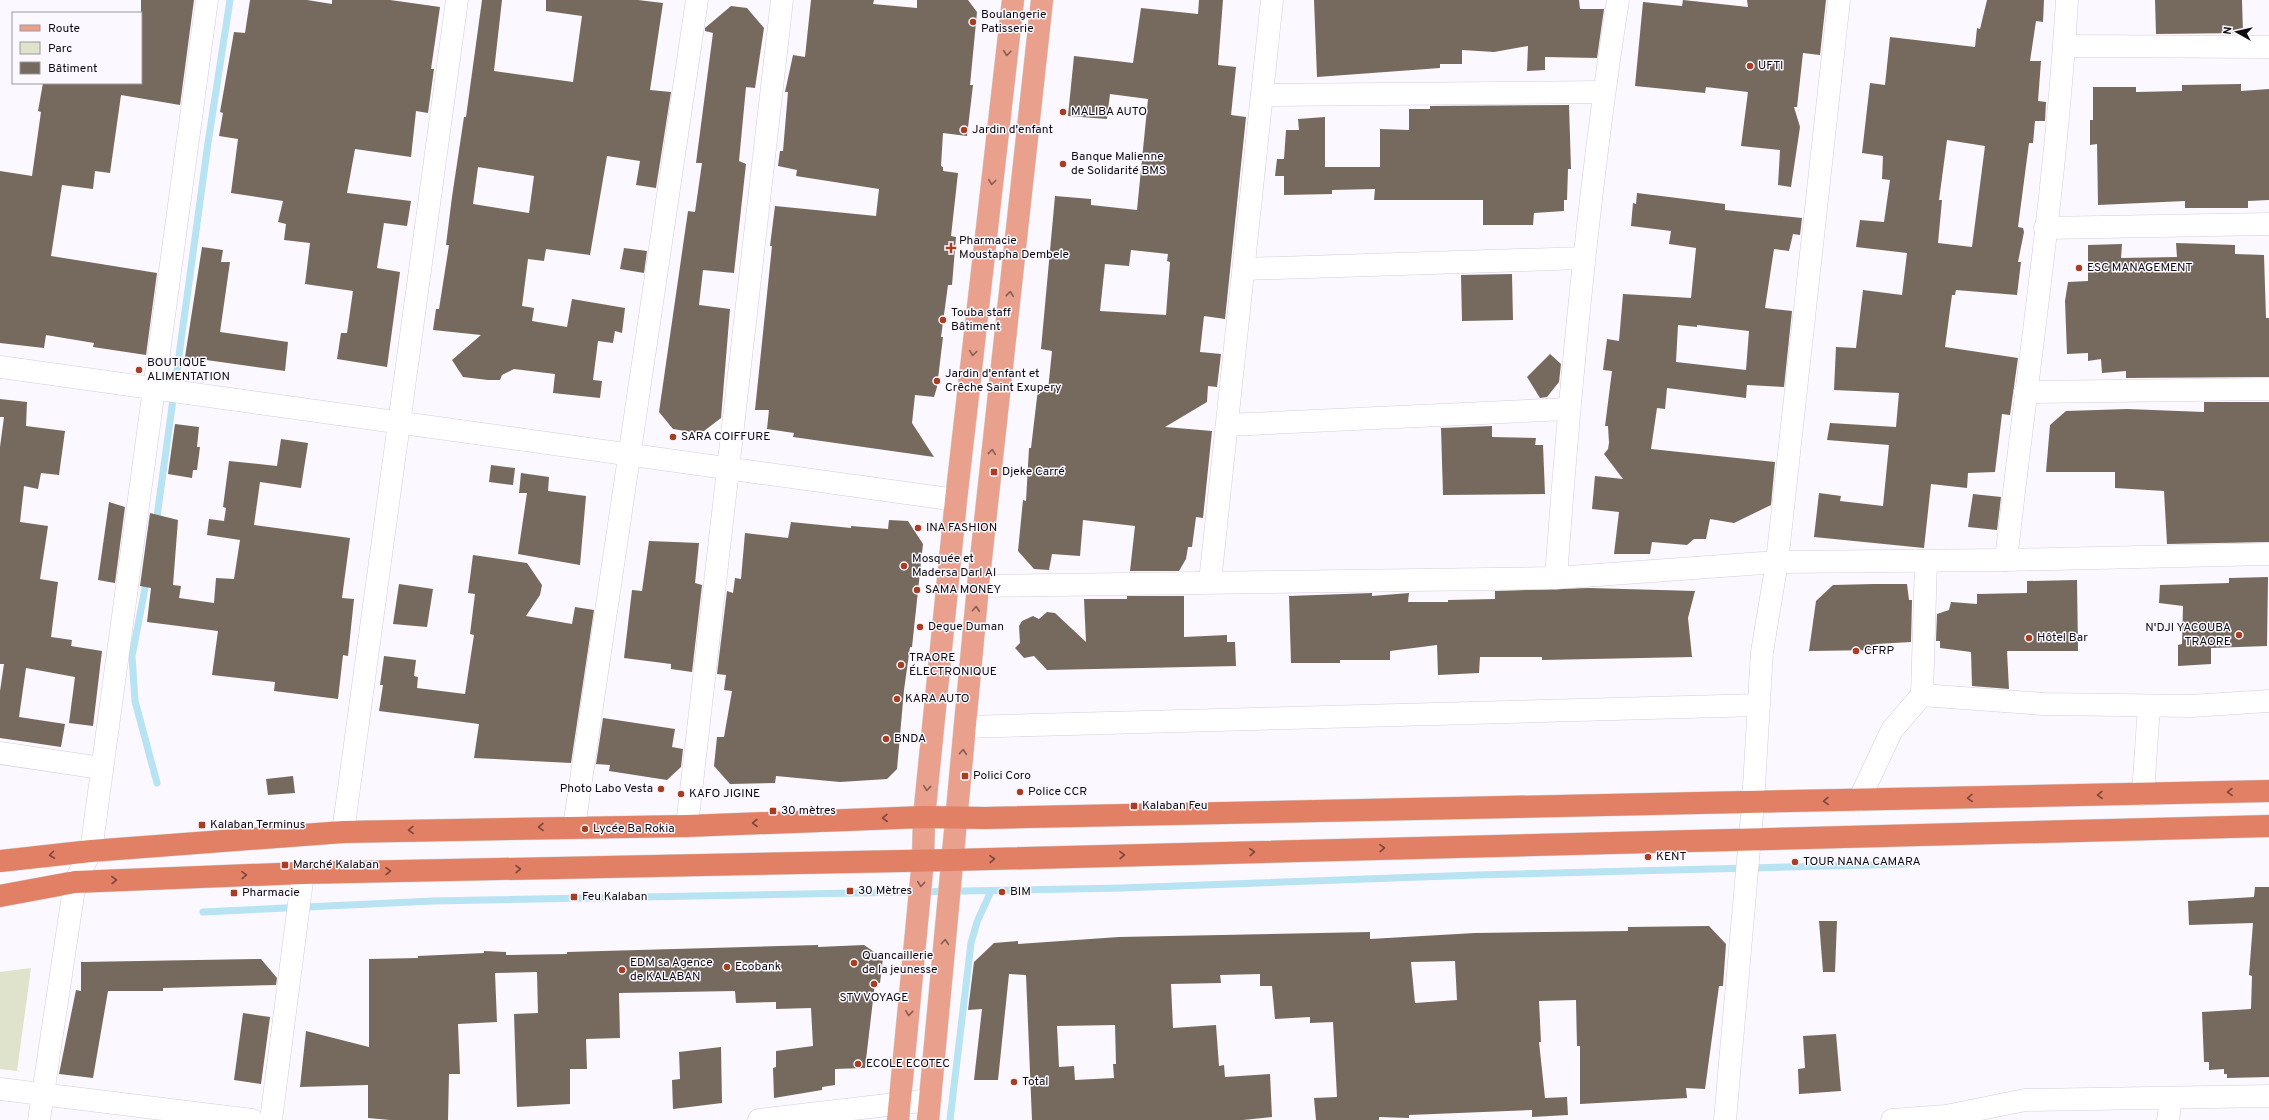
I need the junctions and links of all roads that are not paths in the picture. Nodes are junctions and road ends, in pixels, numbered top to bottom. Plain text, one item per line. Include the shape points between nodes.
1 (207, 0) edge
2 (457, 0) edge
3 (697, 0) edge
4 (1013, 0) edge
5 (1042, 0) edge
6 (1272, 0) edge
7 (1618, 0) edge
8 (1839, 0) edge
9 (2067, 0) edge
10 (775, 1) edge
11 (2065, 46) junction
12 (2269, 47) edge
13 (1603, 92) junction
14 (1262, 95) junction
15 (2269, 224) edge
16 (2045, 228) junction
17 (1584, 258) junction
18 (1244, 269) junction
19 (0, 367) edge
20 (153, 388) junction
21 (2269, 389) edge
22 (2025, 392) junction
23 (1568, 409) junction
24 (399, 422) junction
25 (1227, 426) junction
26 (629, 454) junction
27 (728, 468) junction
28 (956, 500) junction
29 (2269, 554) edge
30 (2006, 560) junction
31 (1926, 561) junction
32 (1777, 562) junction
33 (1556, 578) junction
34 (1210, 582) junction
35 (978, 586) junction
36 (1922, 695) junction
37 (2269, 700) edge
38 (1759, 705) junction
39 (2149, 706) junction
40 (965, 727) junction
41 (0, 753) edge
42 (101, 768) junction
43 (2269, 791) edge
44 (2143, 794) junction
45 (1859, 800) junction
46 (1753, 803) junction
47 (924, 817) junction
48 (957, 819) junction
49 (687, 826) junction
50 (2269, 826) edge
51 (574, 827) junction
52 (343, 832) junction
53 (1748, 838) junction
54 (91, 851) junction
55 (924, 860) junction
56 (953, 860) junction
57 (0, 861) edge
58 (303, 873) junction
59 (75, 882) junction
60 (0, 896) edge
61 (0, 1089) edge
62 (43, 1094) junction
63 (2269, 1096) edge
64 (2169, 1109) edge
65 (929, 1110) edge
66 (899, 1112) edge
67 (1946, 1118) edge
68 (39, 1120) edge
69 (252, 1120) edge
70 (271, 1120) edge
71 (759, 1120) edge
72 (1725, 1120) edge
73 (1892, 1120) edge

1 - 20 street
2 - 24 street
3 - 26 street
4 -> 28 main road
35 -> 5 main road
6 - 14 street
7 - 13 street
8 - 32 street
9 - 11 street
10 - 27 street
11 - 12 street
11 - 16 street
13 - 14 street
13 - 17 street
14 - 18 street
15 - 16 street
16 - 22 street
17 - 18 street
17 - 23 street
18 - 25 street
19 - 20 street
20 - 24 street
20 - 42 street
21 - 22 street
22 - 30 street
23 - 25 street
23 - 33 street
24 - 26 street
24 - 52 street
25 - 34 street
26 - 27 street
26 - 51 street
27 - 28 street
27 - 49 street
28 -> 47 main road
29 - 30 street
30 - 31 street
31 - 32 street
31 - 36 street
32 - 33 street
32 - 38 street via 1762,652
33 - 34 street
34 - 35 street
40 -> 35 main road
36 - 39 street via 2044,704
36 - 45 street via 1892,730
37 - 39 street via 2192,706
38 - 40 street
38 - 46 street
39 - 44 street
48 -> 40 main road
41 - 42 street
42 - 54 street
43 -> 44 highway
44 -> 45 highway
45 -> 46 highway
46 - 48 highway
46 - 53 street
47 - 48 highway
47 -> 49 highway
47 - 55 main road
48 - 56 main road
49 - 51 highway
50 - 53 highway
51 -> 52 highway
52 - 54 highway
56 -> 53 highway
53 - 72 street
54 -> 57 highway
54 - 59 street
55 - 56 highway
58 -> 55 highway
55 -> 66 main road
65 -> 56 main road
59 -> 58 highway
58 - 70 street
59 - 60 highway
59 - 62 street
61 - 62 street
62 - 68 street
62 - 69 street
63 - 64 street
64 - 67 street via 2025,1100
65 - 66 street
66 - 71 street
67 - 73 street

